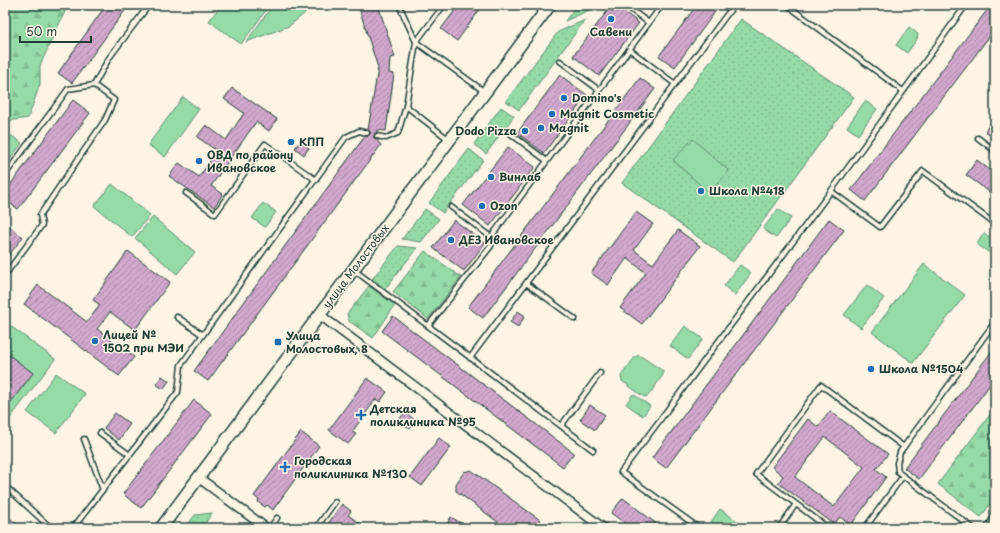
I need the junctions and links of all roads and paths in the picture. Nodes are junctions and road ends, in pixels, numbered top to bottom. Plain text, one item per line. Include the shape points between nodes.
1 (149, 5) edge
2 (399, 5) edge
3 (444, 5) edge
4 (550, 5) edge
5 (625, 5) edge
6 (662, 5) edge
7 (734, 5) edge
8 (787, 5) edge
9 (966, 5) edge
10 (649, 23) junction
11 (416, 42) junction
12 (629, 49) junction
13 (560, 61) dead end
14 (675, 84) junction
15 (94, 85) junction
16 (599, 90) junction
17 (904, 91) junction
18 (485, 92) junction
19 (406, 106) junction
20 (507, 131) dead end
21 (367, 133) dead end
22 (377, 136) dead end
23 (978, 138) dead end
24 (450, 140) junction
25 (995, 150) edge
26 (547, 161) junction
27 (5, 175) edge
28 (316, 180) junction
29 (831, 191) junction
30 (186, 194) dead end
31 (450, 207) dead end
32 (995, 224) edge
33 (491, 237) junction
34 (353, 270) junction
35 (5, 275) edge
36 (526, 283) junction
37 (320, 315) junction
38 (177, 317) dead end
39 (575, 319) dead end
40 (995, 322) edge
41 (428, 326) junction
42 (203, 335) junction
43 (470, 358) junction
44 (600, 374) dead end
45 (561, 426) junction
46 (100, 434) dead end
47 (84, 439) dead end
48 (904, 447) junction
49 (593, 450) dead end
50 (130, 455) junction
51 (903, 476) junction
52 (198, 478) junction
53 (5, 486) edge
54 (103, 490) junction
55 (336, 502) dead end
56 (796, 504) junction
57 (278, 518) dead end
58 (995, 522) edge
59 (261, 527) edge
60 (51, 528) edge
61 (73, 528) edge
62 (161, 528) edge
63 (270, 528) edge
64 (316, 528) edge
65 (603, 528) edge
66 (699, 528) edge
67 (779, 528) edge
68 (828, 528) edge
69 (864, 528) edge
70 (972, 528) edge
71 (991, 528) edge

1 - 15 lane via 110,58
2 - 11 lane
3 - 11 lane
4 - 18 street, улица Молостовых
5 - 10 lane
6 - 10 lane
7 - 14 lane
8 - 17 lane
9 - 17 lane
10 - 12 lane
11 - 18 lane
11 - 19 lane
12 - 14 lane
12 - 16 lane
13 - 16 lane
14 - 36 lane
15 - 27 lane via 68,89
15 - 35 lane via 114,100 105,120 40,214 42,225
16 - 26 lane
17 - 29 lane
18 - 24 street, улица Молостовых
19 - 22 lane via 398,133 386,138
19 - 24 lane
20 - 26 lane
21 - 28 lane via 359,131 346,137
23 - 25 lane
24 - 34 street, улица Молостовых
26 - 33 lane
28 - 30 lane via 265,144 215,214
28 - 42 lane
29 - 32 lane via 880,227 923,171
29 - 66 lane via 621,472
31 - 33 lane
33 - 41 lane via 491,246
34 - 37 street, улица Молостовых
34 - 41 lane
36 - 39 lane
36 - 43 lane
37 - 52 street, улица Молостовых
37 - 65 street
38 - 42 lane
40 - 48 lane
41 - 43 lane
42 - 50 lane via 181,365 178,392
43 - 45 lane
44 - 45 lane
45 - 49 lane
46 - 50 lane
47 - 54 lane
48 - 51 lane via 897,463 898,472
48 - 56 lane via 821,385 756,474
50 - 54 lane
51 - 69 lane
51 - 70 lane
52 - 59 street
52 - 62 street, улица Молостовых
53 - 60 lane
54 - 61 lane
55 - 64 lane
56 - 67 lane
56 - 68 lane
57 - 63 lane
58 - 71 street

